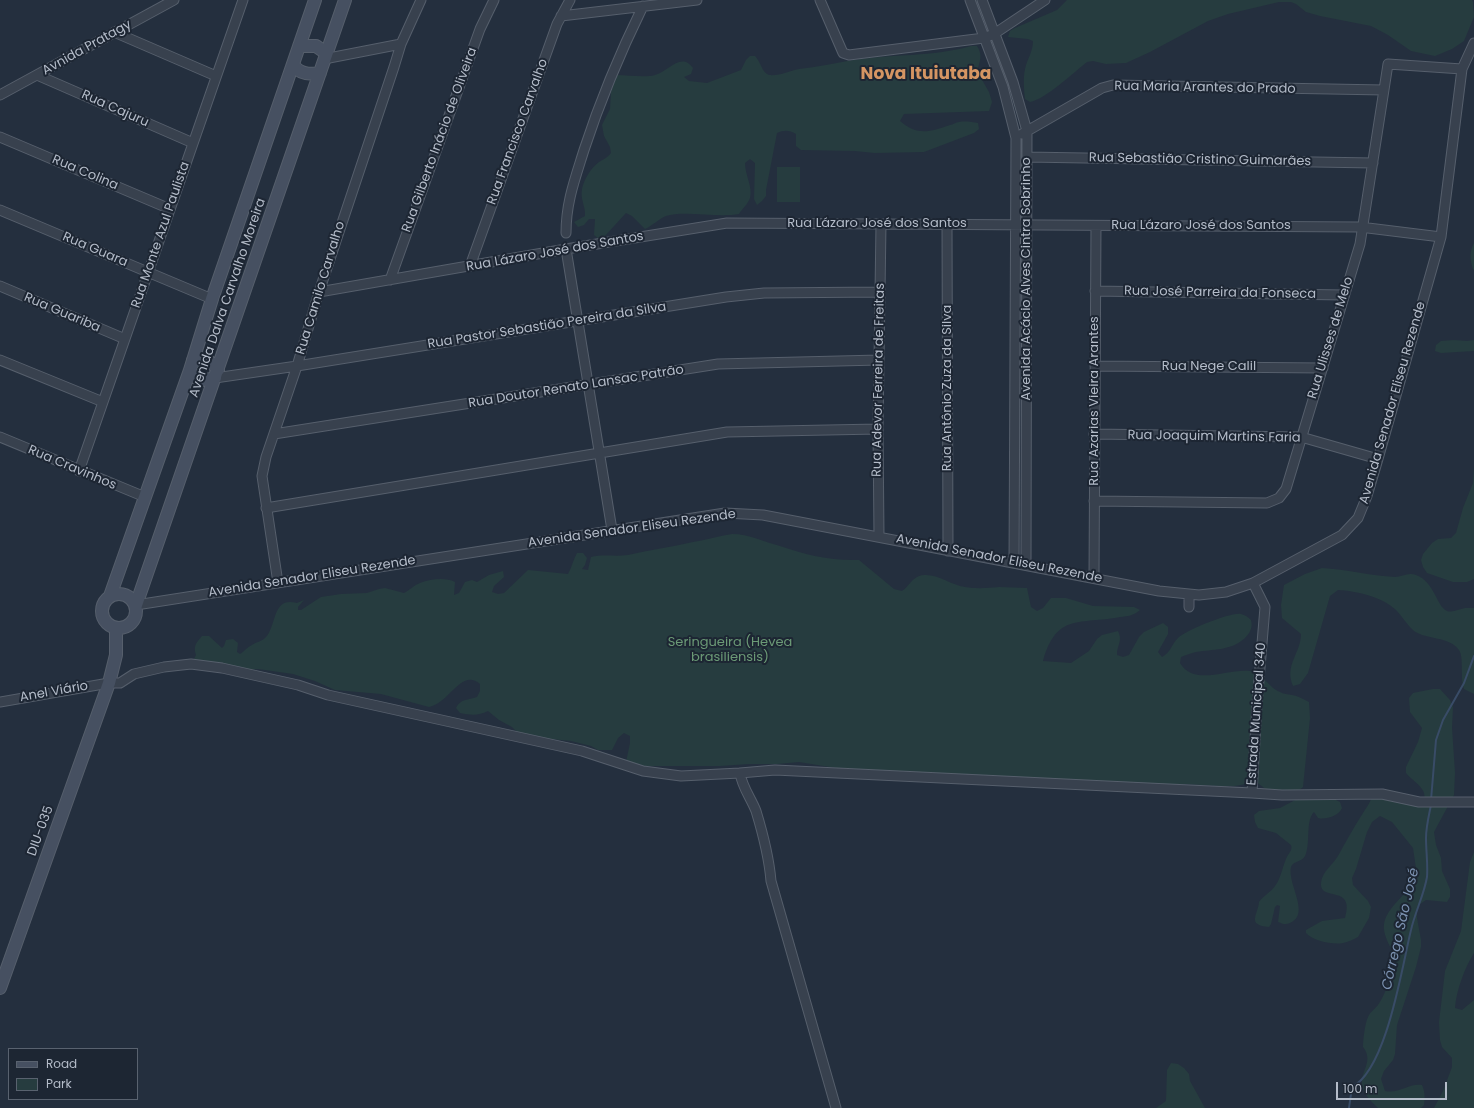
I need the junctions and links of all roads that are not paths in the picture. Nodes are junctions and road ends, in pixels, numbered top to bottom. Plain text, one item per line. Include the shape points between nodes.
1 (174, 0) edge
2 (243, 0) edge
3 (315, 0) edge
4 (345, 0) edge
5 (421, 0) edge
6 (494, 0) edge
7 (570, 0) edge
8 (697, 0) edge
9 (820, 0) edge
10 (970, 0) edge
11 (982, 0) edge
12 (1045, 0) edge
13 (643, 6) junction
14 (561, 16) junction
15 (114, 32) junction
16 (994, 34) junction
17 (984, 38) junction
18 (1474, 43) edge
19 (401, 44) junction
20 (299, 46) junction
21 (325, 56) junction
22 (293, 65) junction
23 (1462, 70) junction
24 (320, 73) junction
25 (37, 76) junction
26 (216, 76) junction
27 (1384, 90) junction
28 (0, 95) edge
29 (1027, 131) junction
30 (0, 137) edge
31 (1016, 138) junction
32 (193, 143) junction
33 (1027, 157) junction
34 (1373, 162) junction
35 (170, 209) junction
36 (0, 210) edge
37 (881, 224) junction
38 (947, 225) junction
39 (1016, 225) junction
40 (1027, 225) junction
41 (1096, 226) junction
42 (1362, 228) junction
43 (566, 233) dead end
44 (1441, 237) junction
45 (566, 249) junction
46 (470, 266) junction
47 (148, 272) junction
48 (390, 280) junction
49 (0, 286) edge
50 (1095, 291) junction
51 (319, 292) junction
52 (880, 292) junction
53 (1344, 295) junction
54 (212, 299) junction
55 (578, 321) junction
56 (125, 339) junction
57 (0, 360) edge
58 (879, 360) junction
59 (192, 365) junction
60 (297, 366) junction
61 (1095, 366) junction
62 (1322, 368) junction
63 (217, 374) junction
64 (589, 385) junction
65 (103, 402) junction
66 (878, 429) junction
67 (274, 434) junction
68 (1094, 434) junction
69 (0, 437) edge
70 (1301, 437) junction
71 (599, 454) junction
72 (1378, 459) junction
73 (79, 471) junction
74 (145, 497) junction
75 (1094, 502) junction
76 (266, 508) junction
77 (612, 530) junction
78 (879, 536) junction
79 (948, 550) junction
80 (1014, 563) junction
81 (1026, 565) junction
82 (1094, 577) junction
83 (278, 583) junction
84 (1254, 583) junction
85 (1189, 594) junction
86 (110, 596) junction
87 (136, 605) junction
88 (1189, 607) dead end
89 (116, 628) junction
90 (109, 683) junction
91 (0, 702) edge
92 (740, 773) junction
93 (1252, 793) junction
94 (1474, 802) edge
95 (0, 988) edge
96 (836, 1108) edge

1 - 15 street, Avnida Pratagy
2 - 26 street, Rua Monte Azul Paulista
3 - 20 street, Avenida Dalva Carvalho Moreira
4 - 21 street, Avenida Dalva Carvalho Moreira
5 - 19 street, Rua Camilo Carvalho
6 - 48 street, Rua Gilberto Inácio de Oliveira via 480,29
7 - 14 street, Rua Francisco Carvalho
8 - 13 street
9 - 17 street via 844,53 848,55
10 - 17 street, Avenida Acácio Alves Cintra Sobrinho
11 - 16 street, Avenida Acácio Alves Cintra Sobrinho
12 - 16 street
13 - 14 street
13 - 43 street via 597,111 569,196
14 - 46 street, Rua Francisco Carvalho
15 - 25 street, Avnida Pratagy
15 - 26 street
16 - 17 street
16 - 29 street, Avenida Acácio Alves Cintra Sobrinho via 1013,82
17 - 31 street, Avenida Acácio Alves Cintra Sobrinho via 1003,87
18 - 23 street, Avenida Senador Eliseu Rezende
19 - 21 street
19 - 51 street, Rua Camilo Carvalho
20 - 21 street via 316,46
20 - 22 street, Avenida Dalva Carvalho Moreira
21 - 24 street, Avenida Dalva Carvalho Moreira
22 - 24 street via 302,73
22 - 54 street, Avenida Dalva Carvalho Moreira
23 - 27 street, Rua Ulisses de Melo via 1388,64
23 - 44 street, Avenida Senador Eliseu Rezende
24 - 63 street, Avenida Dalva Carvalho Moreira
25 - 28 street, Avnida Pratagy
25 - 32 street, Rua Cajuru
26 - 32 street, Rua Monte Azul Paulista
27 - 29 street, Rua Maria Arantes do Prado via 1113,85 1102,88
27 - 34 street, Rua Ulisses de Melo
29 - 31 street, Rua Maria Arantes do Prado
29 - 33 street, Avenida Acácio Alves Cintra Sobrinho
30 - 35 street, Rua Colina
31 - 39 street, Avenida Acácio Alves Cintra Sobrinho
32 - 35 street, Rua Monte Azul Paulista
33 - 34 street, Rua Sebastião Cristino Guimarães
33 - 40 street, Avenida Acácio Alves Cintra Sobrinho
34 - 42 street, Rua Ulisses de Melo
35 - 47 street, Rua Monte Azul Paulista
36 - 47 street, Rua Guara
37 - 38 street, Rua Lázaro José dos Santos
37 - 45 street, Rua Lázaro José dos Santos via 727,224
37 - 52 street, Rua Adevor Ferreira de Freitas
38 - 39 street, Rua Lázaro José dos Santos
38 - 79 street, Rua Antônio Zuza da Silva
39 - 40 street, Rua Lázaro José dos Santos
39 - 80 street, Avenida Acácio Alves Cintra Sobrinho
40 - 41 street, Rua Lázaro José dos Santos
40 - 81 street, Avenida Acácio Alves Cintra Sobrinho
41 - 42 street, Rua Lázaro José dos Santos
41 - 50 street, Rua Azarias Vieira Arantes
42 - 44 street, Rua Lázaro José dos Santos
42 - 53 street, Rua Ulisses de Melo via 1360,244
44 - 72 street, Avenida Senador Eliseu Rezende
45 - 46 street, Rua Lázaro José dos Santos
45 - 55 street
46 - 48 street, Rua Lázaro José dos Santos
47 - 54 street, Rua Guara
47 - 56 street, Rua Monte Azul Paulista
48 - 51 street, Rua Lázaro José dos Santos
49 - 56 street, Rua Guariba
50 - 53 street, Rua José Parreira da Fonseca
50 - 61 street, Rua Azarias Vieira Arantes
51 - 60 street, Rua Camilo Carvalho
52 - 55 street, Rua Pastor Sebastião Pereira da Silva via 764,293
52 - 58 street, Rua Adevor Ferreira de Freitas
53 - 62 street, Rua Ulisses de Melo
54 - 59 street, Avenida Dalva Carvalho Moreira
55 - 60 street, Rua Pastor Sebastião Pereira da Silva
55 - 64 street
56 - 65 street, Rua Monte Azul Paulista
57 - 65 street
58 - 64 street, Rua Doutor Renato Lansac Patrão via 718,364
58 - 66 street, Rua Adevor Ferreira de Freitas
59 - 63 street via 205,359 210,362
59 - 63 street via 192,375 201,380
59 - 74 street, Avenida Dalva Carvalho Moreira
60 - 63 street, Rua Pastor Sebastião Pereira da Silva
60 - 67 street, Rua Camilo Carvalho
61 - 62 street, Rua Nege Calil
61 - 68 street, Rua Azarias Vieira Arantes
62 - 70 street, Rua Ulisses de Melo
63 - 87 street, Avenida Dalva Carvalho Moreira
64 - 67 street, Rua Doutor Renato Lansac Patrão
64 - 71 street
65 - 73 street, Rua Monte Azul Paulista
66 - 71 street via 727,432
66 - 78 street, Rua Adevor Ferreira de Freitas
67 - 76 street, Rua Camilo Carvalho via 262,476
68 - 70 street, Rua Joaquim Martins Faria
68 - 75 street, Rua Azarias Vieira Arantes
69 - 73 street, Rua Cravinhos
70 - 72 street, Rua Joaquim Martins Faria
70 - 75 street, Rua Ulisses de Melo via 1286,489 1279,498 1267,503
71 - 76 street
71 - 77 street
72 - 84 street, Avenida Senador Eliseu Rezende via 1358,518 1342,534
73 - 74 street, Rua Cravinhos
74 - 86 street, Avenida Dalva Carvalho Moreira
75 - 82 street, Rua Azarias Vieira Arantes
76 - 83 street, Rua Camilo Carvalho
77 - 78 street, Avenida Senador Eliseu Rezende via 725,513 747,513
77 - 83 street, Avenida Senador Eliseu Rezende
78 - 79 street, Avenida Senador Eliseu Rezende
79 - 80 street, Avenida Senador Eliseu Rezende
80 - 81 street, Avenida Senador Eliseu Rezende
81 - 82 street, Avenida Senador Eliseu Rezende
82 - 85 street, Avenida Senador Eliseu Rezende via 1159,591
83 - 87 street, Avenida Senador Eliseu Rezende
84 - 85 street, Avenida Senador Eliseu Rezende via 1226,592
84 - 93 street, Estrada Municipal 340 via 1265,607
85 - 88 street
86 - 87 street via 123,594 131,598
86 - 89 street, Avenida Dalva Carvalho Moreira via 104,603 102,612 105,620
87 - 89 street, Avenida Dalva Carvalho Moreira via 136,614 132,622 125,627
89 - 90 street via 116,655
90 - 91 street, Anel Viário
90 - 92 street, Anel Viário via 120,683 134,674 164,667 207,665 298,685 328,695 582,751 643,771 681,776
90 - 95 street, DIU-035
92 - 93 street, Anel Viário via 783,770
92 - 96 street via 766,842 772,881
93 - 94 street, Estrada Municipal 340 via 1382,794 1418,802

